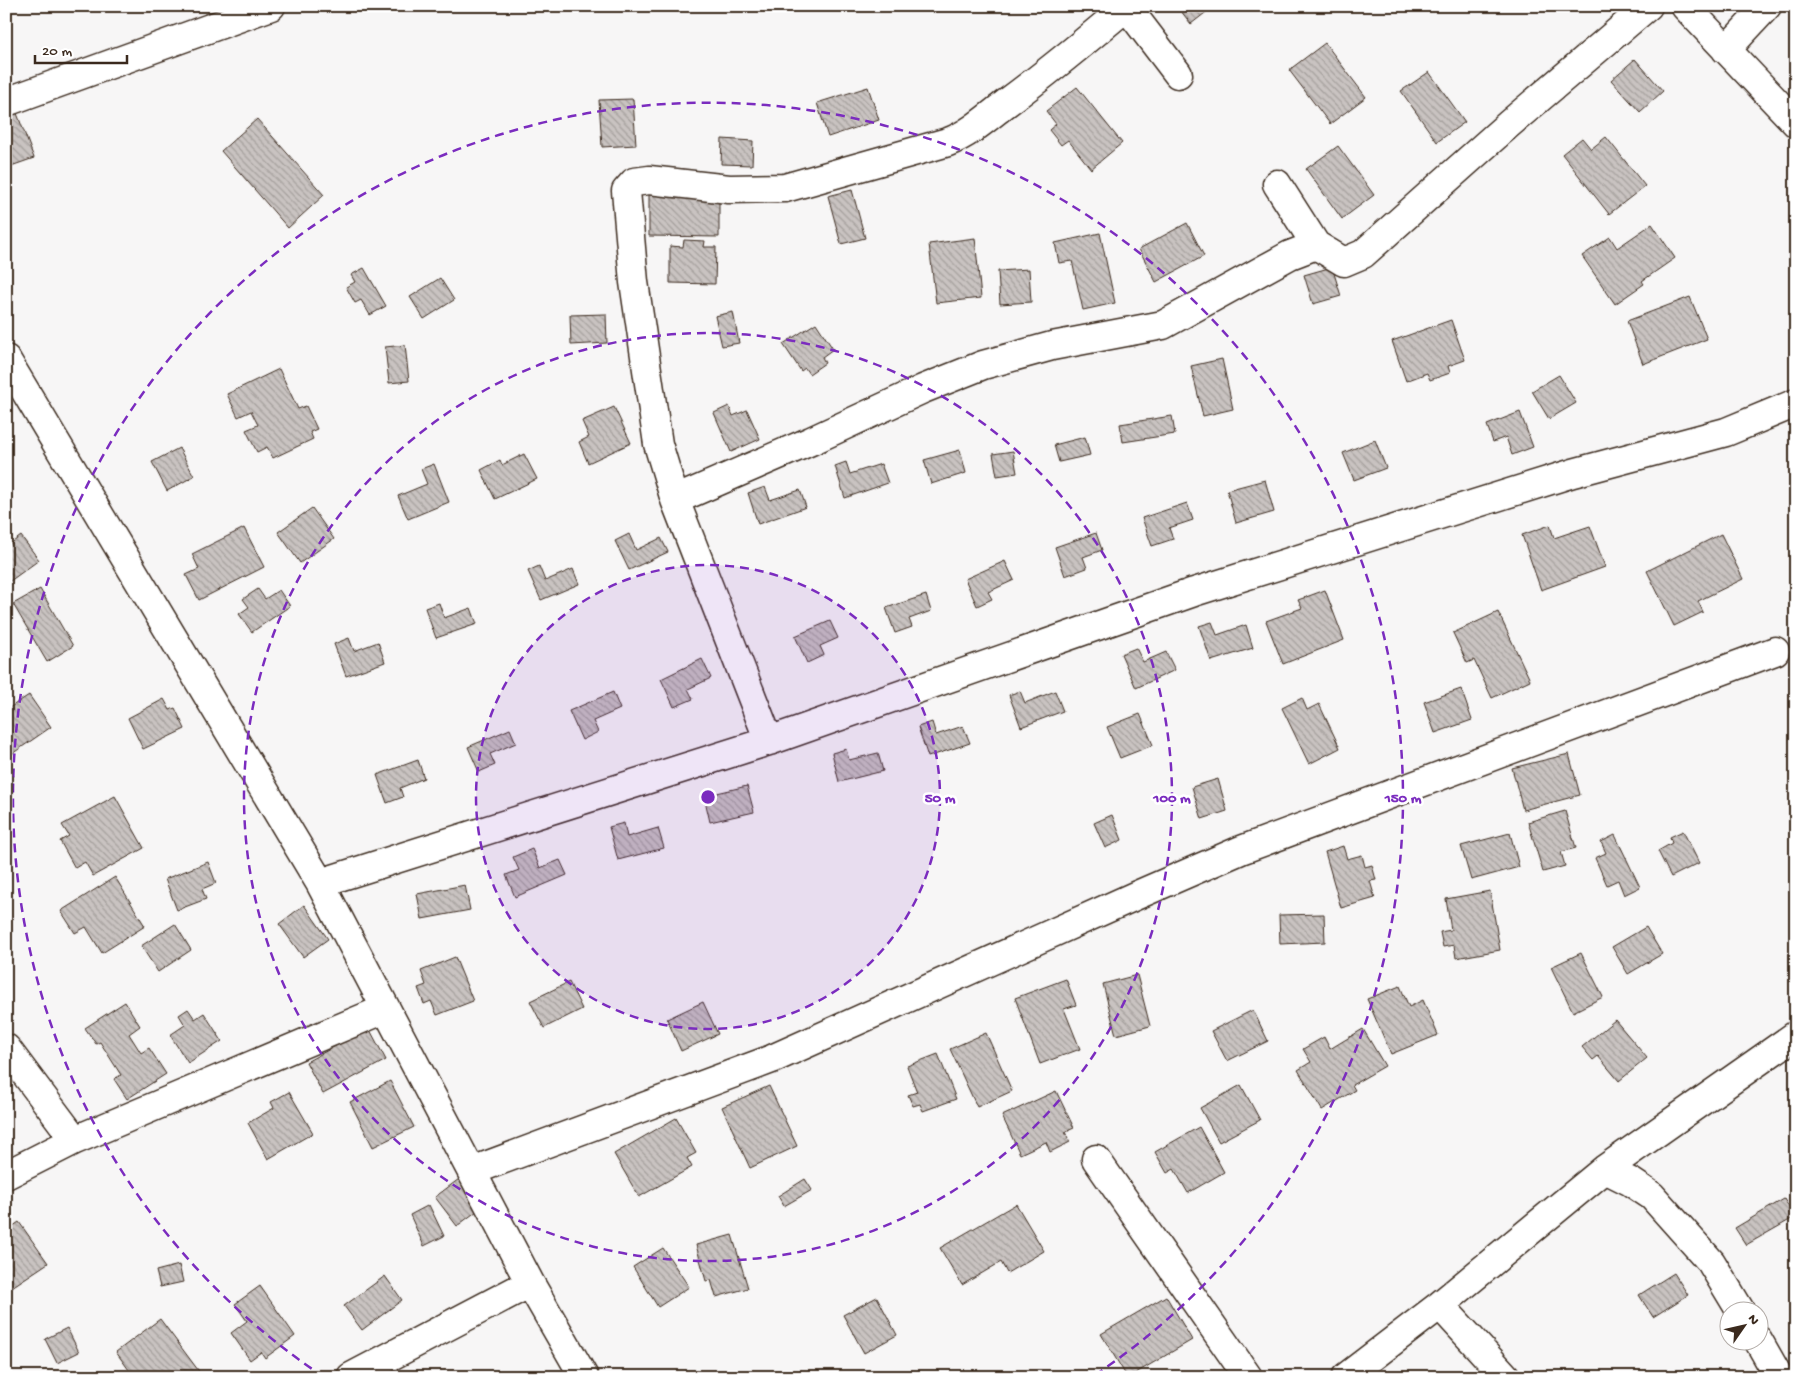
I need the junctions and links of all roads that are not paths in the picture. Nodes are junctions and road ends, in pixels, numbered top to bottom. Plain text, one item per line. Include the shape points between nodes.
1 (271, 6) edge
2 (1126, 6) edge
3 (1648, 6) edge
4 (1685, 6) edge
5 (1767, 6) edge
6 (1726, 50) junction
7 (1178, 74) dead end
8 (6, 102) edge
9 (1796, 123) edge
10 (1277, 184) dead end
11 (1316, 246) junction
12 (6, 359) edge
13 (1796, 403) edge
14 (674, 500) junction
15 (1775, 651) dead end
16 (770, 741) junction
17 (320, 883) junction
18 (385, 1009) junction
19 (1796, 1035) edge
20 (6, 1048) edge
21 (75, 1140) junction
22 (1096, 1159) dead end
23 (1605, 1169) junction
24 (472, 1171) junction
25 (6, 1175) edge
26 (530, 1283) junction
27 (1734, 1300) edge
28 (1440, 1305) junction
29 (1764, 1350) edge
30 (351, 1377) edge
31 (584, 1377) edge
32 (1248, 1377) edge
33 (1346, 1377) edge
34 (1506, 1377) edge
35 (1780, 1377) edge

1 - 8 street
2 - 7 street
2 - 14 street via 1016,96 961,137 948,142 785,188 729,189 649,180 634,182 626,191 634,282 658,444
3 - 11 street via 1363,254 1344,262
4 - 6 street
5 - 6 street
6 - 9 street
10 - 11 street
11 - 14 street via 1290,255 1163,325 1052,346 983,365
12 - 17 street
13 - 16 street via 1726,432 1573,473 1194,592
14 - 16 street
15 - 24 street via 1241,850 772,1059
16 - 17 street
17 - 18 street
18 - 21 street
18 - 24 street
19 - 23 street
20 - 21 street
21 - 25 street
22 - 32 street
23 - 27 street via 1652,1196 1711,1262
23 - 28 street
24 - 26 street
26 - 30 street
26 - 31 street
28 - 33 street
28 - 34 street
29 - 35 street

